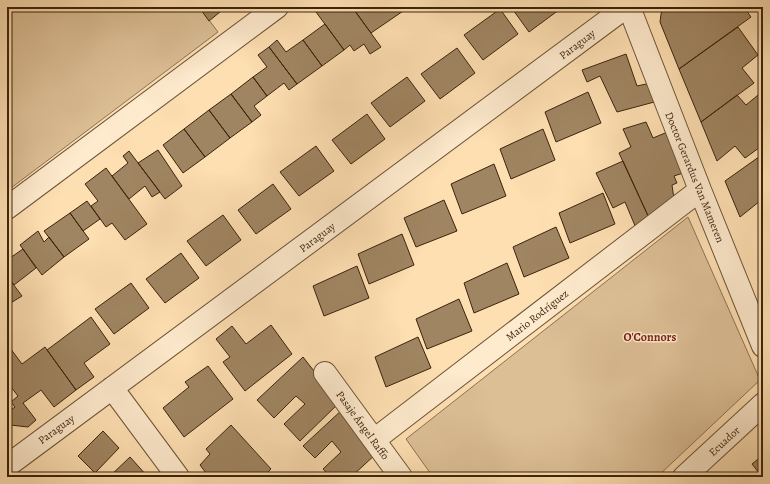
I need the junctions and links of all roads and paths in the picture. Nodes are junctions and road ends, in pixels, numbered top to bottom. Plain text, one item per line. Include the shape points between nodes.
1 (277, 7) edge
2 (628, 7) edge
3 (700, 190) junction
4 (7, 208) edge
5 (763, 346) edge
6 (325, 373) dead end
7 (112, 388) junction
8 (763, 404) edge
9 (374, 440) junction
10 (7, 466) edge
11 (15, 477) edge
12 (178, 477) edge
13 (401, 477) edge
14 (684, 477) edge

1 - 4 street
2 - 3 street, Doctor Gerardus Van Mameren
2 - 7 street, Paraguay
3 - 5 street, Doctor Gerardus Van Mameren
3 - 9 street, Mario Rodríguez
6 - 9 street, Pasaje Ángel Raffo
7 - 10 street, Paraguay
7 - 12 street
8 - 14 street, Ecuador
9 - 13 street, Pasaje Ángel Raffo
10 - 11 street

